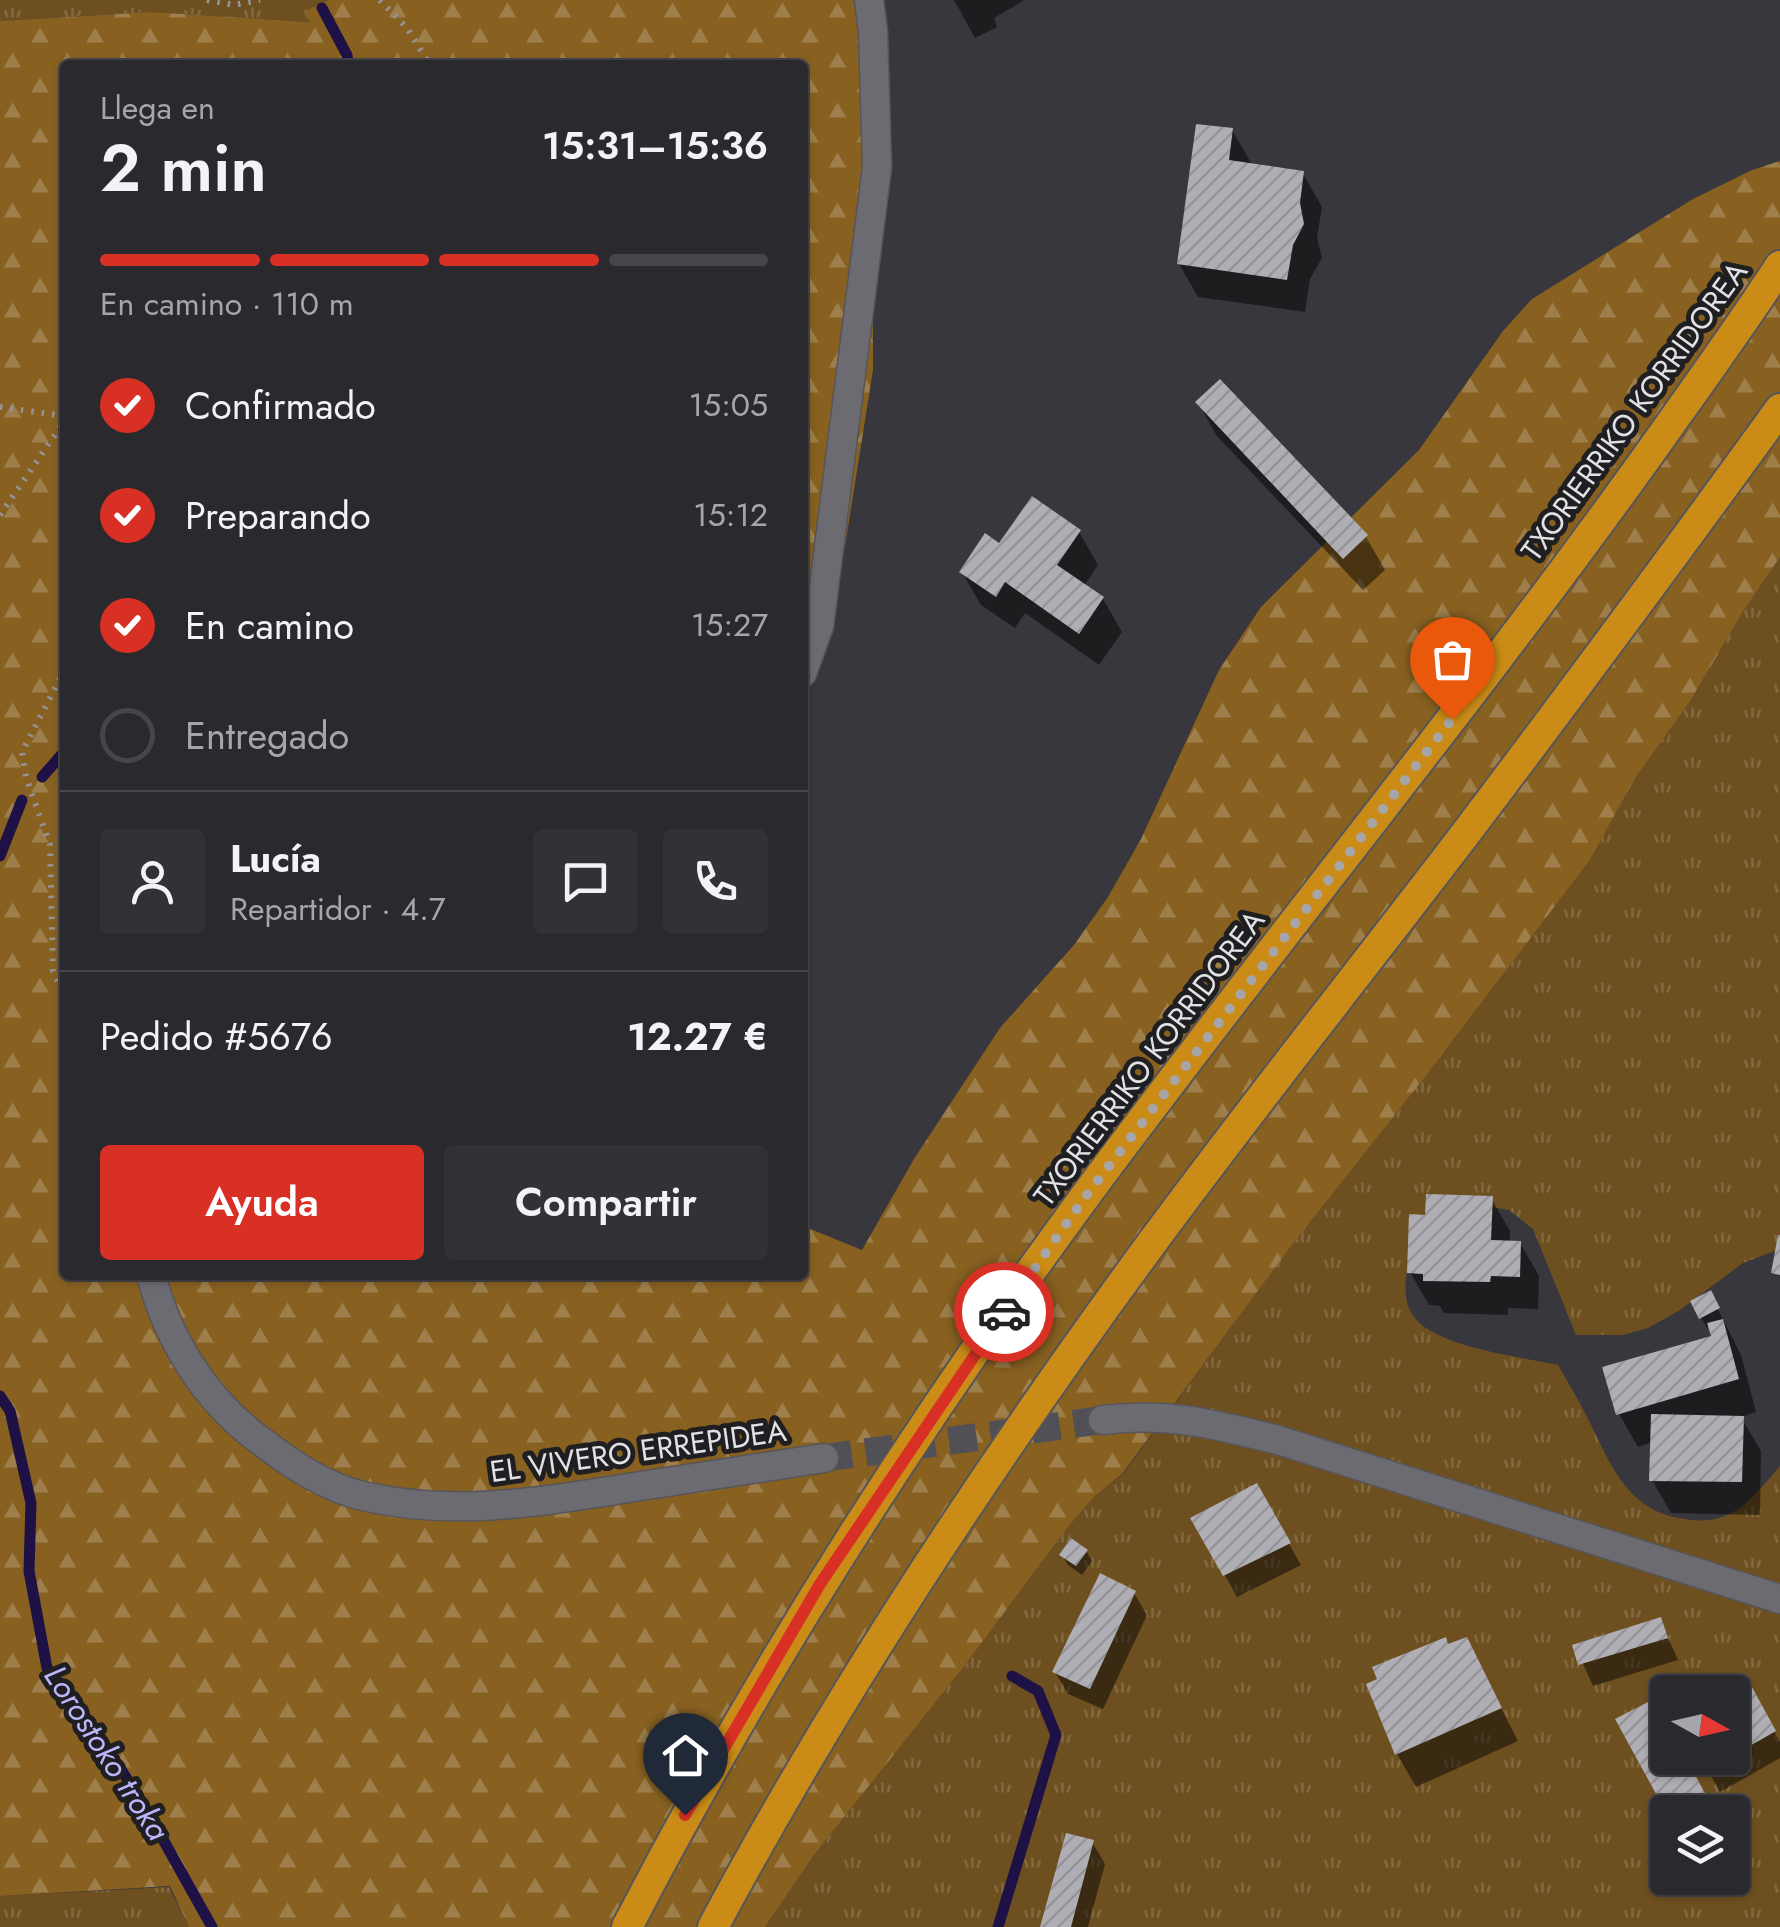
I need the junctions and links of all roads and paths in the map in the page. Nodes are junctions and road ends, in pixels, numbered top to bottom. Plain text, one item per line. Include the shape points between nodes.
1 (206, 0) edge
2 (260, 0) edge
3 (380, 0) edge
4 (869, 0) edge
5 (427, 60) edge
6 (1780, 266) edge
7 (0, 406) edge
8 (1780, 409) edge
9 (60, 417) edge
10 (60, 426) edge
11 (0, 516) edge
12 (808, 655) edge
13 (60, 679) edge
14 (60, 986) edge
15 (153, 1280) edge
16 (1103, 1420) tunnel mouth
17 (824, 1458) tunnel mouth
18 (1780, 1598) edge
19 (628, 1927) edge
20 (713, 1927) edge

1 - 2 path
3 - 5 path
4 - 12 street via 877,167 818,626
6 - 19 highway, TXORIERRIKO KORRIDOREA via 1604,516 1086,1196 930,1417 820,1584
7 - 9 path
8 - 20 highway via 1151,1244 995,1464 861,1668
10 - 11 path
13 - 14 path via 22,752 50,845 53,971
15 - 17 street, EL VIVERO ERREPIDEA via 162,1316 196,1377 238,1424 293,1466 360,1496 440,1508 527,1504
16 - 18 street via 1145,1415 1278,1440

